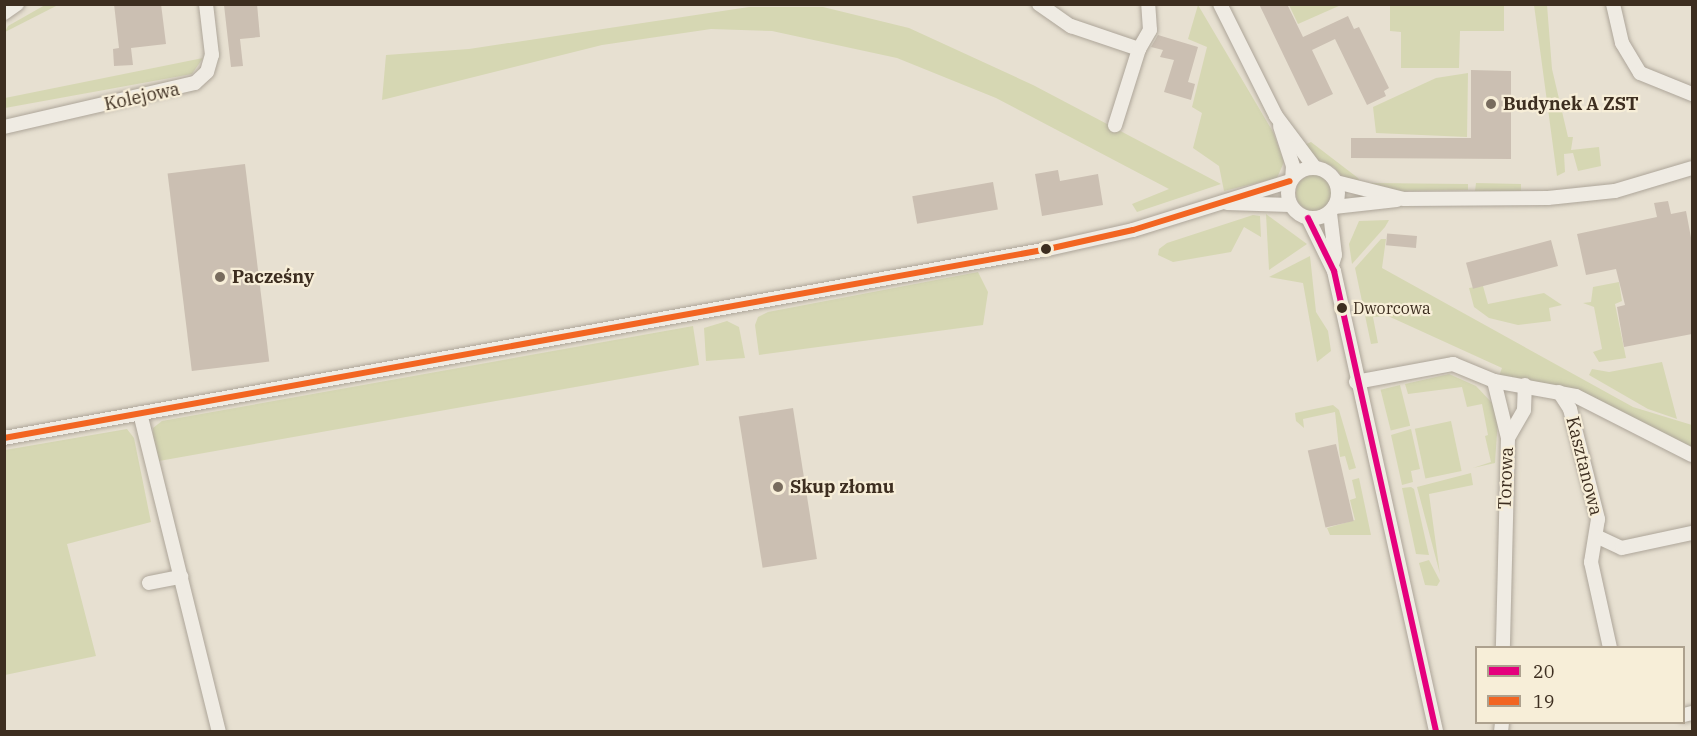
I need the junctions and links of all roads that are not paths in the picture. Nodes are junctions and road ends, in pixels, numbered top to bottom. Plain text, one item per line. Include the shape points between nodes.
1 (17, 4) edge
2 (206, 4) edge
3 (1039, 4) edge
4 (1148, 4) edge
5 (1220, 4) edge
6 (1613, 4) edge
7 (1058, 9) edge
8 (4, 13) edge
9 (1139, 49) junction
10 (1692, 94) edge
11 (1276, 116) junction
12 (1115, 125) dead end
13 (4, 127) edge
14 (1315, 168) junction
15 (1692, 168) edge
16 (1291, 180) junction
17 (1692, 180) edge
18 (1658, 181) junction
19 (1336, 182) junction
20 (1404, 199) junction
21 (1222, 203) junction
22 (1290, 205) junction
23 (1332, 210) junction
24 (1308, 218) junction
25 (1332, 265) junction
26 (1494, 381) junction
27 (1356, 382) junction
28 (1525, 385) junction
29 (1559, 392) junction
30 (141, 413) junction
31 (4, 438) edge
32 (1508, 438) junction
33 (1692, 455) edge
34 (1692, 533) edge
35 (1598, 537) junction
36 (181, 577) junction
37 (149, 582) dead end
38 (1503, 646) edge
39 (1610, 646) edge
40 (219, 732) edge
41 (1436, 732) edge

1 - 8 street
2 - 13 street, Kolejowa via 212,55 207,72 195,83
3 - 7 street
4 - 9 street via 1150,30
5 - 11 street
6 - 10 street via 1619,37 1640,73
7 - 9 street via 1071,26
9 - 12 street
11 - 14 street
11 - 16 street via 1293,166
14 - 16 street
14 - 19 street
15 - 18 street
16 - 21 street
16 - 22 street
17 - 18 street
18 - 20 street via 1559,197
19 - 20 street
19 - 23 street
20 - 23 street
21 - 22 street
21 - 30 street via 1048,249
22 - 24 street
23 - 24 street
23 - 25 street
24 - 25 street via 1324,257
25 - 27 street
26 - 27 street via 1453,364
26 - 28 street
26 - 32 street, Torowa
27 - 41 street
28 - 29 street
28 - 32 street via 1524,410
29 - 33 street
29 - 35 street, Kasztanowa via 1570,409
30 - 31 street
30 - 36 street
32 - 38 street, Torowa
34 - 35 street via 1622,548
35 - 39 street, Kasztanowa via 1591,562
36 - 37 street
36 - 40 street

